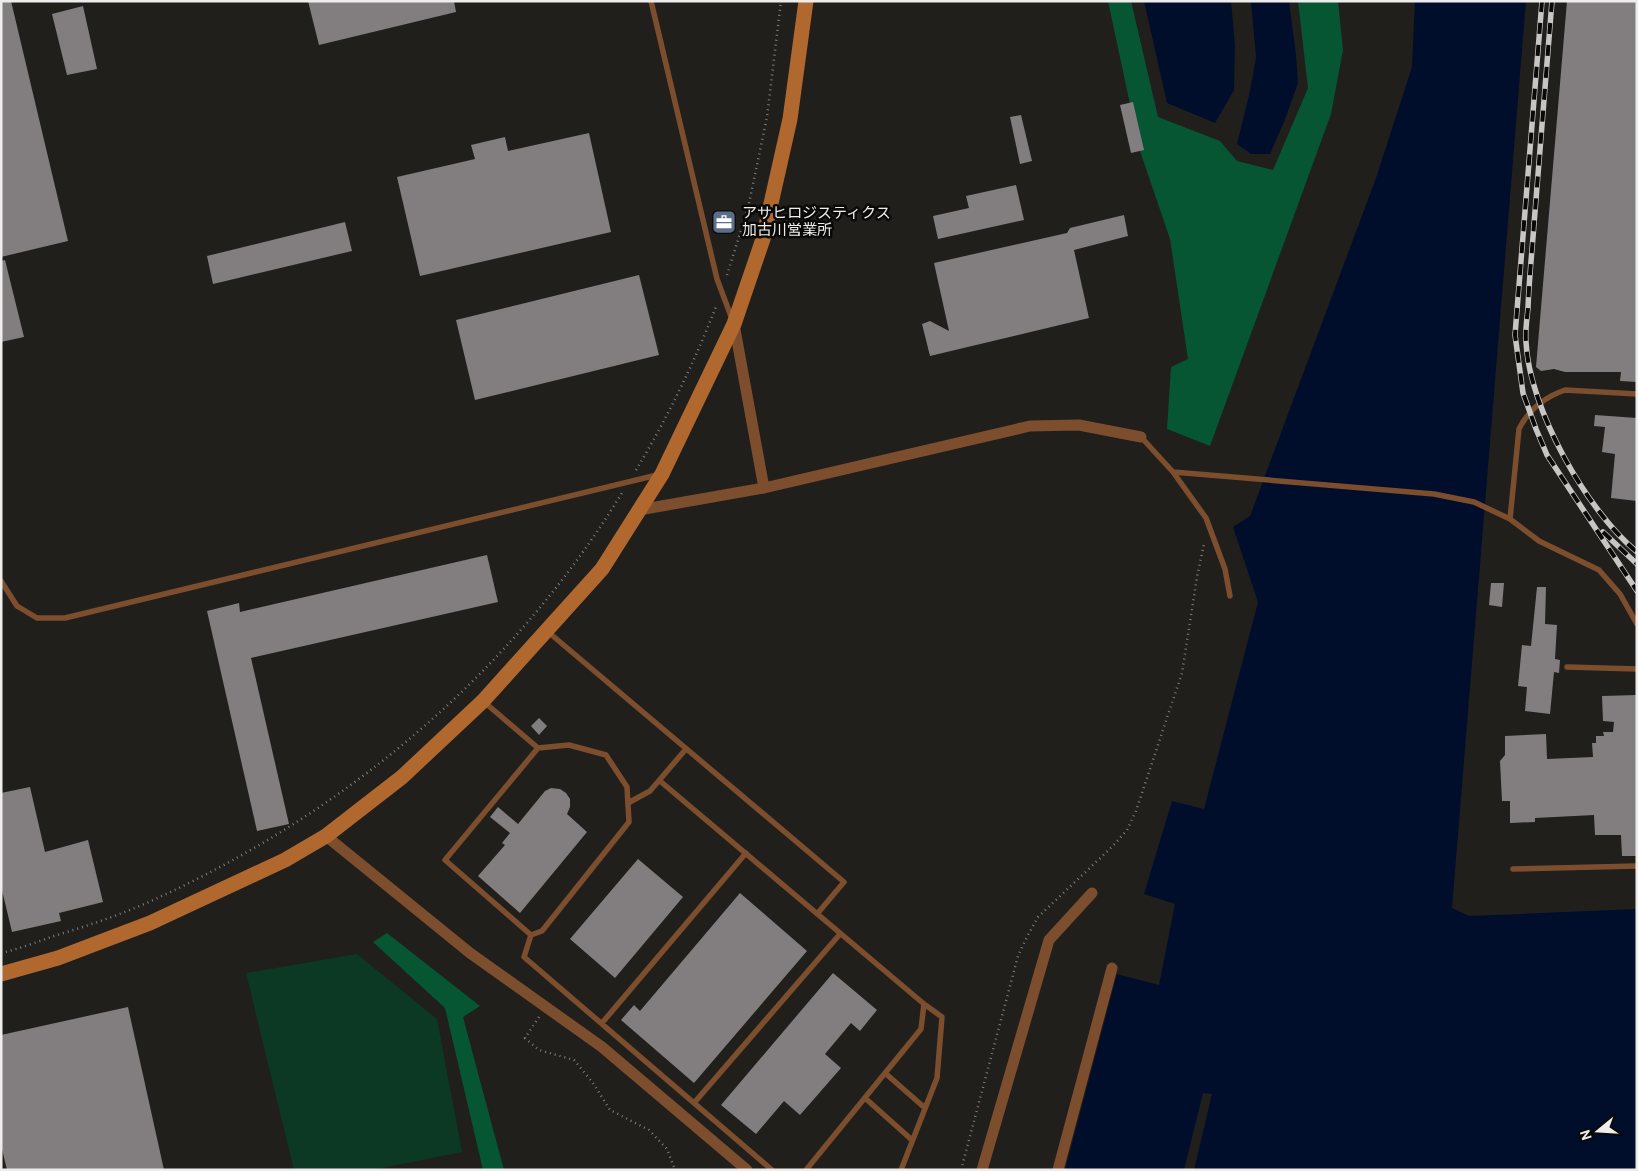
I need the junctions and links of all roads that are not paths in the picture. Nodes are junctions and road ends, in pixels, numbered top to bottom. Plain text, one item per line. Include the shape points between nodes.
1 (651, 1) edge
2 (806, 1) edge
3 (734, 324) junction
4 (1637, 394) edge
5 (1141, 437) joint
6 (1173, 472) junction
7 (662, 474) junction
8 (764, 488) junction
9 (639, 510) junction
10 (1510, 519) junction
11 (1, 581) edge
12 (1230, 596) dead end
13 (1637, 624) edge
14 (546, 631) junction
15 (1567, 667) dead end
16 (1637, 669) edge
17 (483, 701) junction
18 (538, 748) junction
19 (686, 749) junction
20 (660, 780) junction
21 (628, 802) junction
22 (326, 836) junction
23 (746, 853) junction
24 (1637, 866) edge
25 (1513, 869) dead end
26 (1092, 893) dead end
27 (817, 914) junction
28 (840, 934) junction
29 (531, 935) junction
30 (1112, 968) dead end
31 (1, 974) edge
32 (924, 1004) junction
33 (602, 1023) junction
34 (885, 1074) junction
35 (865, 1098) junction
36 (694, 1103) junction
37 (925, 1108) junction
38 (912, 1140) junction
39 (747, 1170) edge
40 (772, 1170) edge
41 (806, 1170) edge
42 (901, 1170) edge
43 (982, 1170) edge
44 (1058, 1170) edge

1 - 3 lane via 715,270
2 - 3 street via 790,119 776,184 763,239
3 - 7 street
3 - 8 street
4 - 10 lane via 1565,390 1534,408 1520,428
5 - 6 lane
5 - 8 street via 1079,425 1030,426
6 - 10 lane via 1434,494 1474,502
6 - 12 lane via 1206,518 1225,569
7 - 9 street
7 - 11 lane via 64,618 37,618 17,606
8 - 9 street
9 - 14 street via 602,569
10 - 13 lane via 1539,541 1600,570 1620,594
14 - 17 street
14 - 19 lane
15 - 16 lane
17 - 18 lane
17 - 22 street via 402,776
18 - 21 lane via 570,745 606,756 627,787
18 - 29 lane via 445,860
19 - 20 lane
19 - 27 lane via 844,882
20 - 21 lane via 650,791
20 - 23 lane
21 - 29 lane via 628,822 542,931
22 - 31 street via 285,860 150,923 58,958
22 - 39 street via 470,953 602,1047
23 - 27 lane
23 - 33 lane
24 - 25 lane
26 - 43 street via 1049,940
27 - 28 lane
28 - 32 lane
28 - 36 lane
29 - 33 lane via 524,956
30 - 44 street
32 - 34 lane via 921,1029
32 - 37 lane via 942,1017 937,1078
33 - 36 lane
34 - 35 lane
34 - 37 lane
35 - 38 lane
35 - 41 lane
36 - 40 lane
37 - 38 lane
38 - 42 lane

